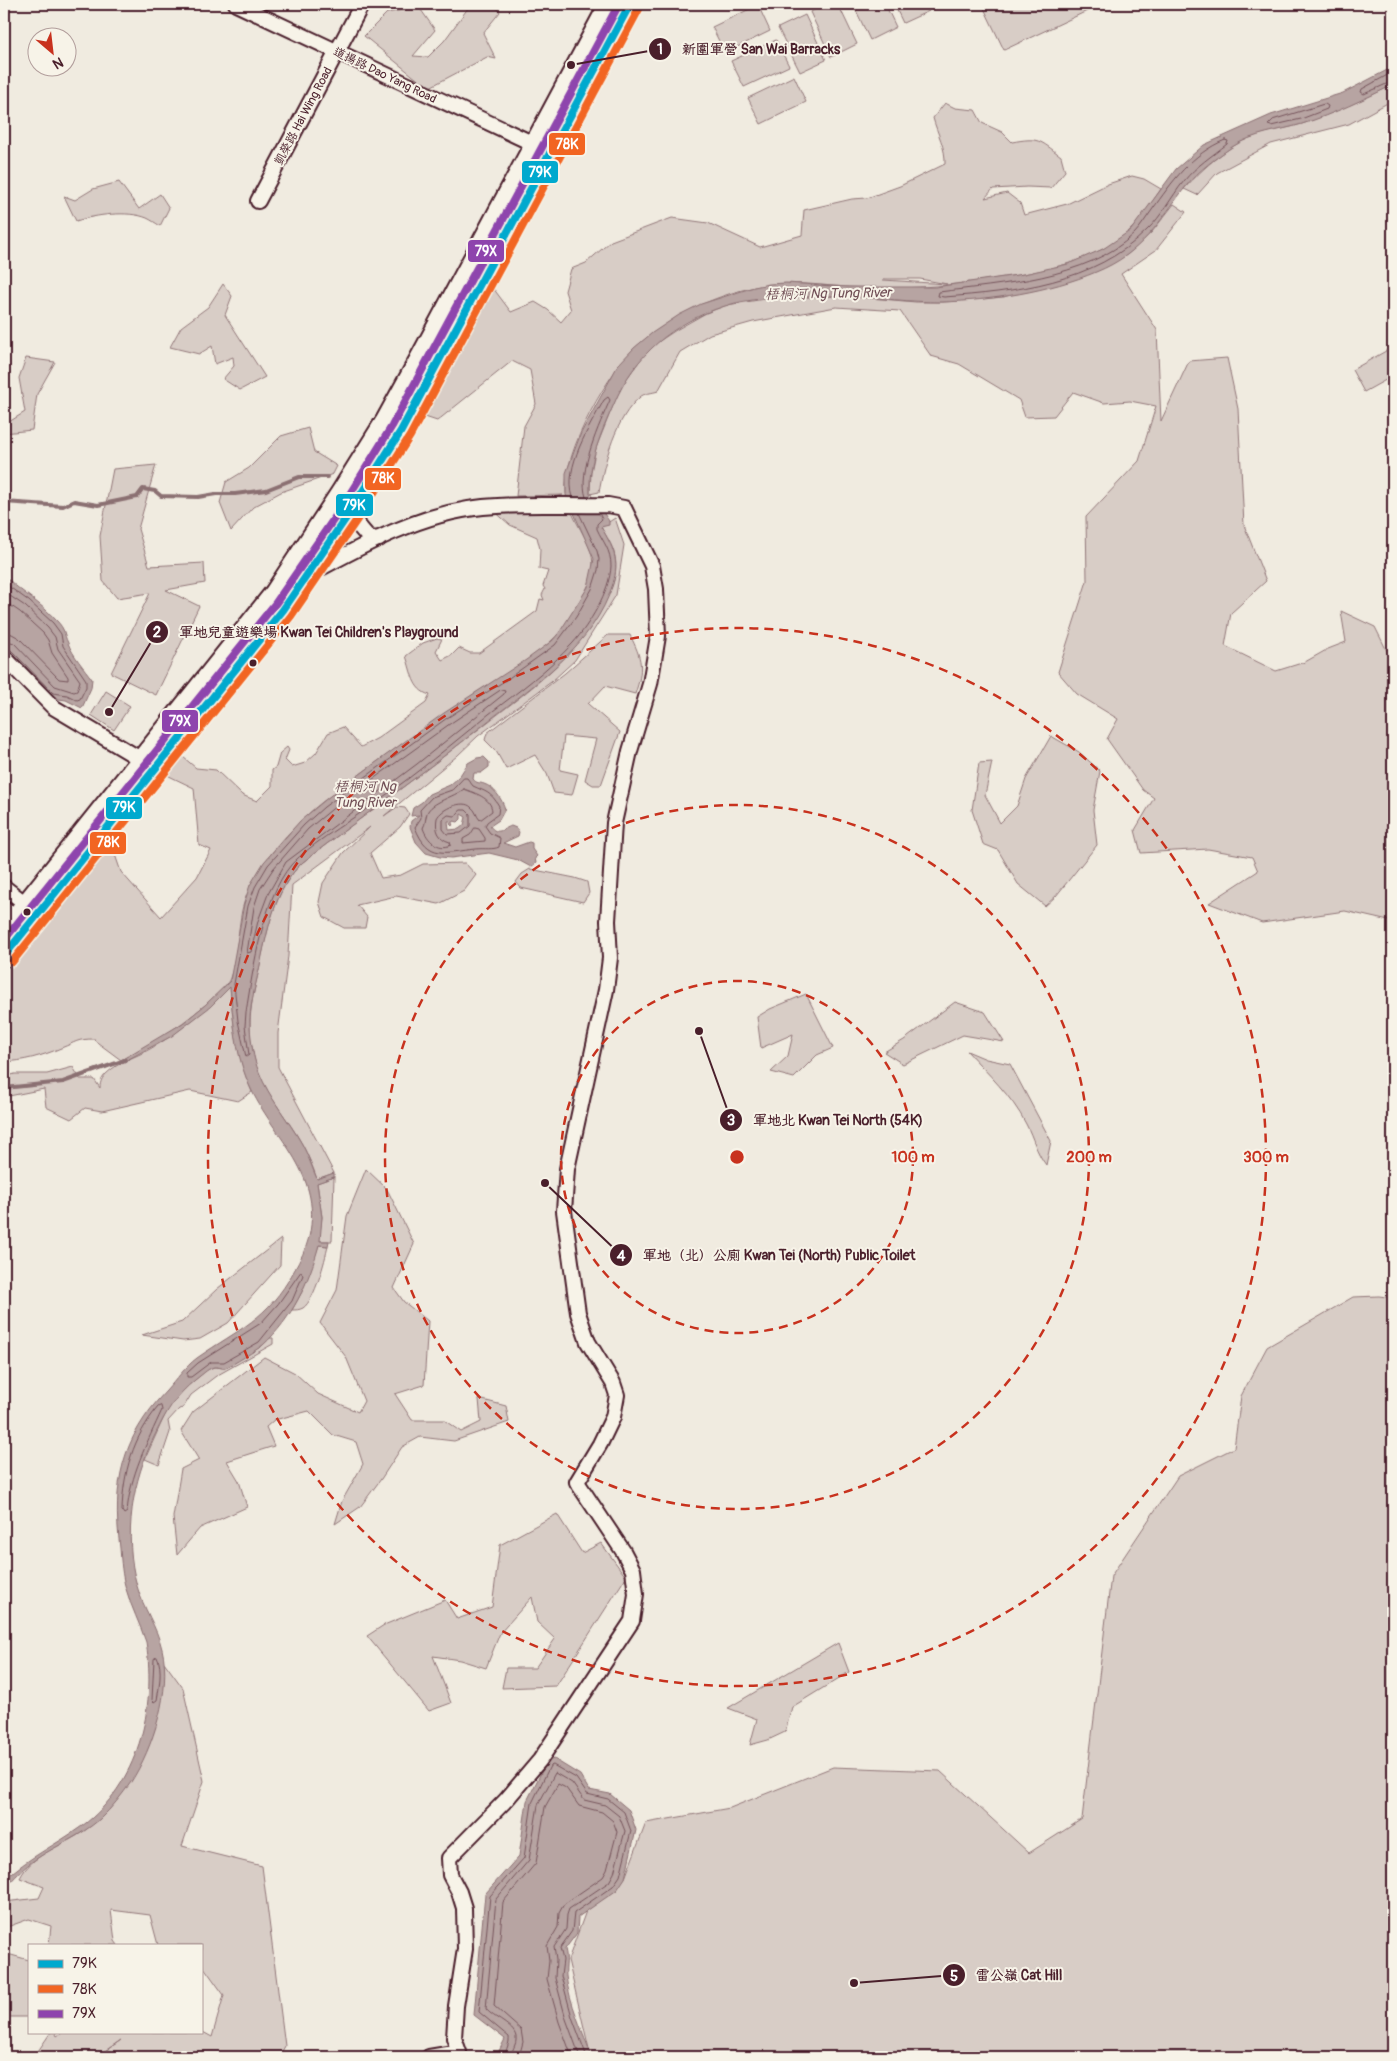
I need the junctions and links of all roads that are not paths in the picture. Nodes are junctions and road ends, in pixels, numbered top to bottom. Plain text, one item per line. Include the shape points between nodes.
1 (236, 4) edge
2 (362, 4) edge
3 (610, 4) edge
4 (630, 4) edge
5 (337, 52) junction
6 (536, 145) junction
7 (258, 201) dead end
8 (355, 504) junction
9 (378, 539) junction
10 (307, 576) junction
11 (4, 657) edge
12 (142, 760) junction
13 (4, 887) edge
14 (12, 915) edge
15 (4, 956) edge
16 (429, 2057) edge

1 - 5 street, 道揚路 Dao Yang Road
2 - 5 street, 凱榮路 Hai Wing Road
3 - 6 main road
4 - 8 main road via 433,374
5 - 6 street, 道揚路 Dao Yang Road
5 - 7 street, 凱榮路 Hai Wing Road
6 - 12 main road via 386,421 341,493 274,593
8 - 9 street via 360,529 369,538
8 - 10 main road
9 - 10 street
9 - 16 street via 429,519 467,509 507,505 608,505 624,508 652,566 657,606 658,636 650,684 630,751 614,823 608,921 609,974 567,1170 564,1211 578,1313 588,1342 617,1395 613,1417 578,1482 633,1570 636,1594 632,1620 540,1760 449,1858 450,1875 464,1908 465,1949 454,2038 459,2052
10 - 15 main road
11 - 12 street via 53,706
12 - 14 main road
13 - 14 street

